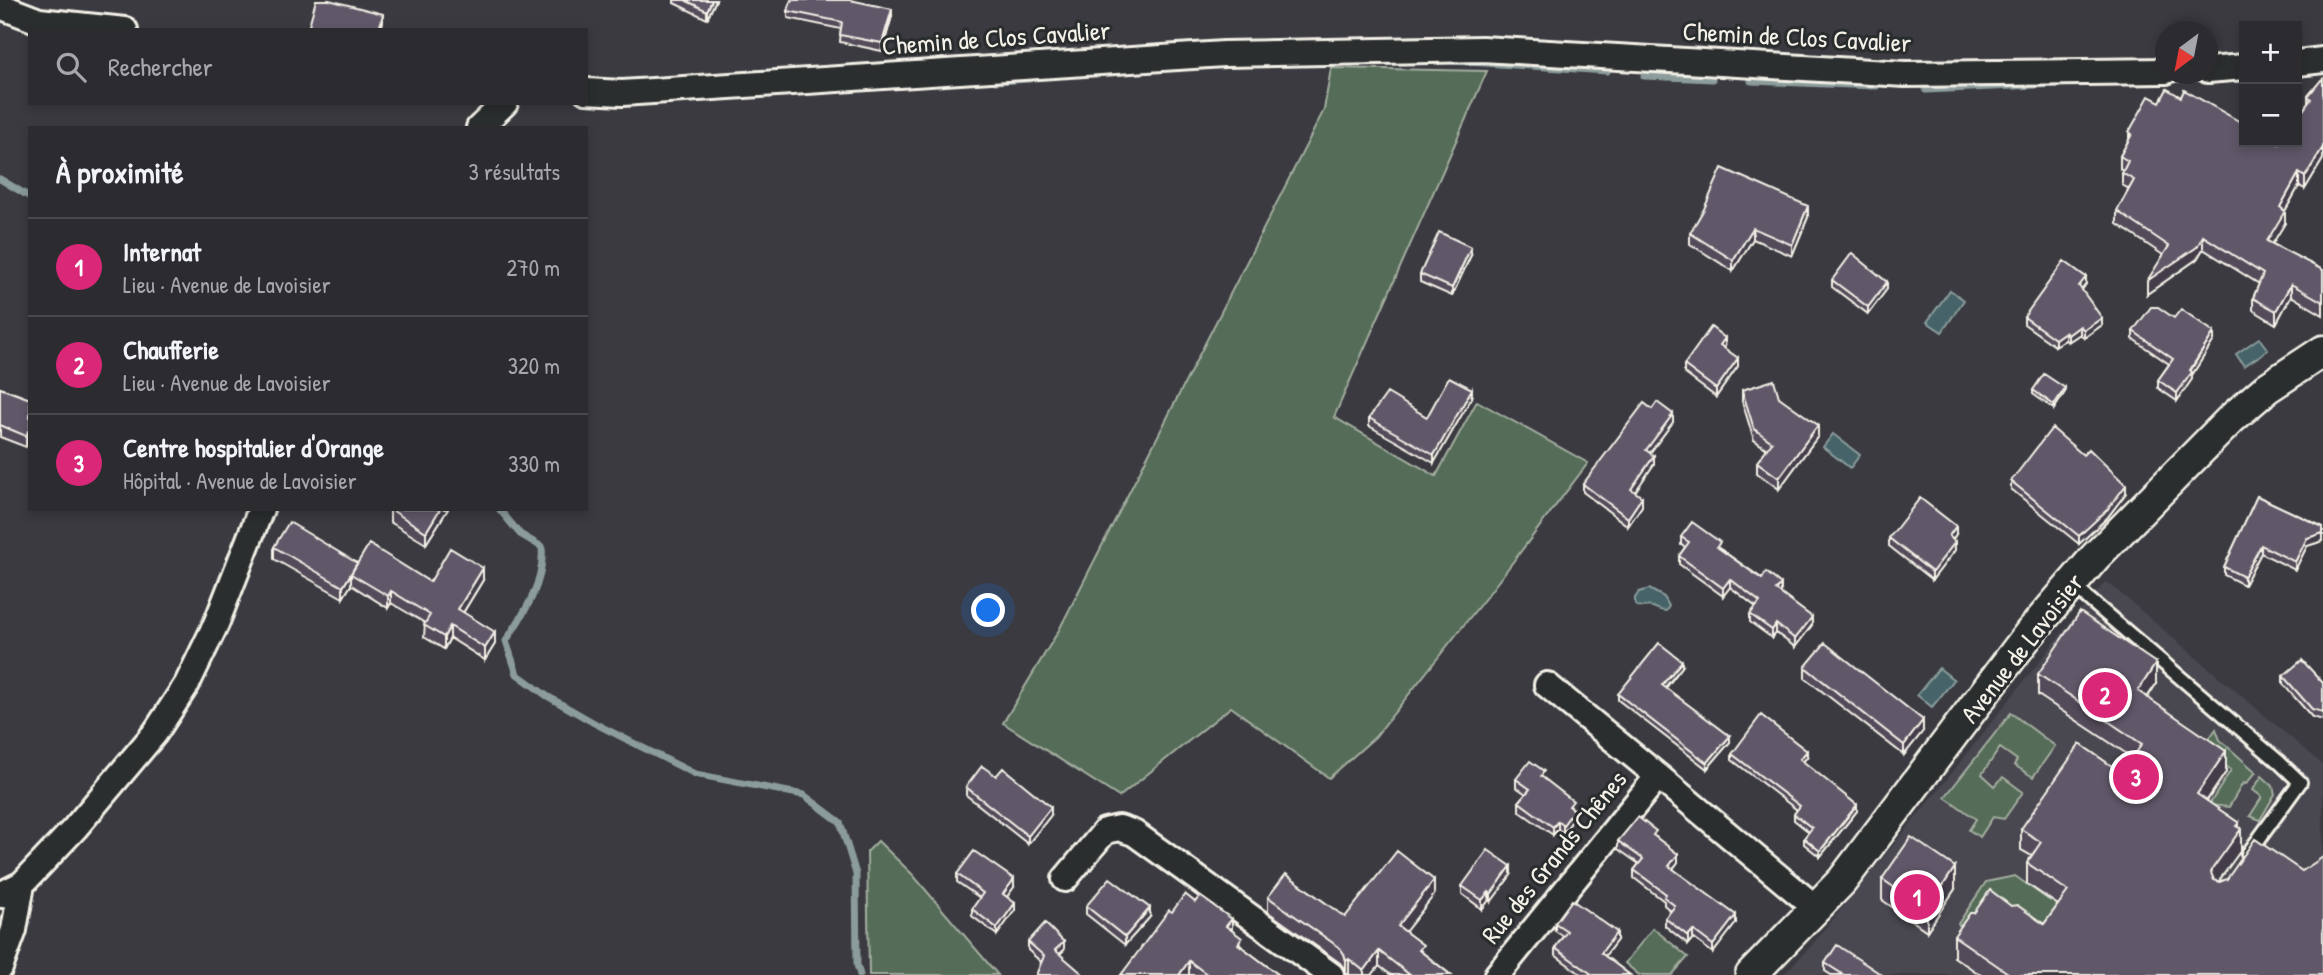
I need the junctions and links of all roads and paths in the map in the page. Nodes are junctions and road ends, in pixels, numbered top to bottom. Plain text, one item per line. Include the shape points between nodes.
1 (0, 6) edge
2 (106, 28) edge
3 (2323, 60) edge
4 (2302, 62) edge
5 (2239, 67) edge
6 (2218, 69) edge
7 (2155, 71) edge
8 (588, 91) edge
9 (503, 105) edge
10 (481, 126) edge
11 (2323, 351) edge
12 (260, 511) edge
13 (2071, 584) junction
14 (1547, 685) dead end
15 (1658, 776) junction
16 (2244, 860) edge
17 (1065, 879) dead end
18 (11, 889) edge
19 (1817, 909) junction
20 (0, 968) edge
21 (1331, 975) edge
22 (1497, 975) edge
23 (1751, 975) edge

1 - 2 street via 39,21
3 - 4 street
5 - 6 street
7 - 8 street, Chemin de Clos Cavalier via 1905,74 1482,49 1224,54 622,93
9 - 10 street
11 - 13 street, Avenue de Lavoisier via 2267,388 2231,419
12 - 18 street via 216,624 187,684 155,733 75,828
13 - 16 lane via 2300,782
13 - 19 street, Avenue de Lavoisier
14 - 15 street, Rue des Grands Chênes
15 - 19 street, Rue des Grands Chênes
15 - 22 street, Rue des Grands Chênes
17 - 21 street via 1105,831 1119,828 1134,833
18 - 20 street via 14,930
19 - 23 street, Avenue de Lavoisier

